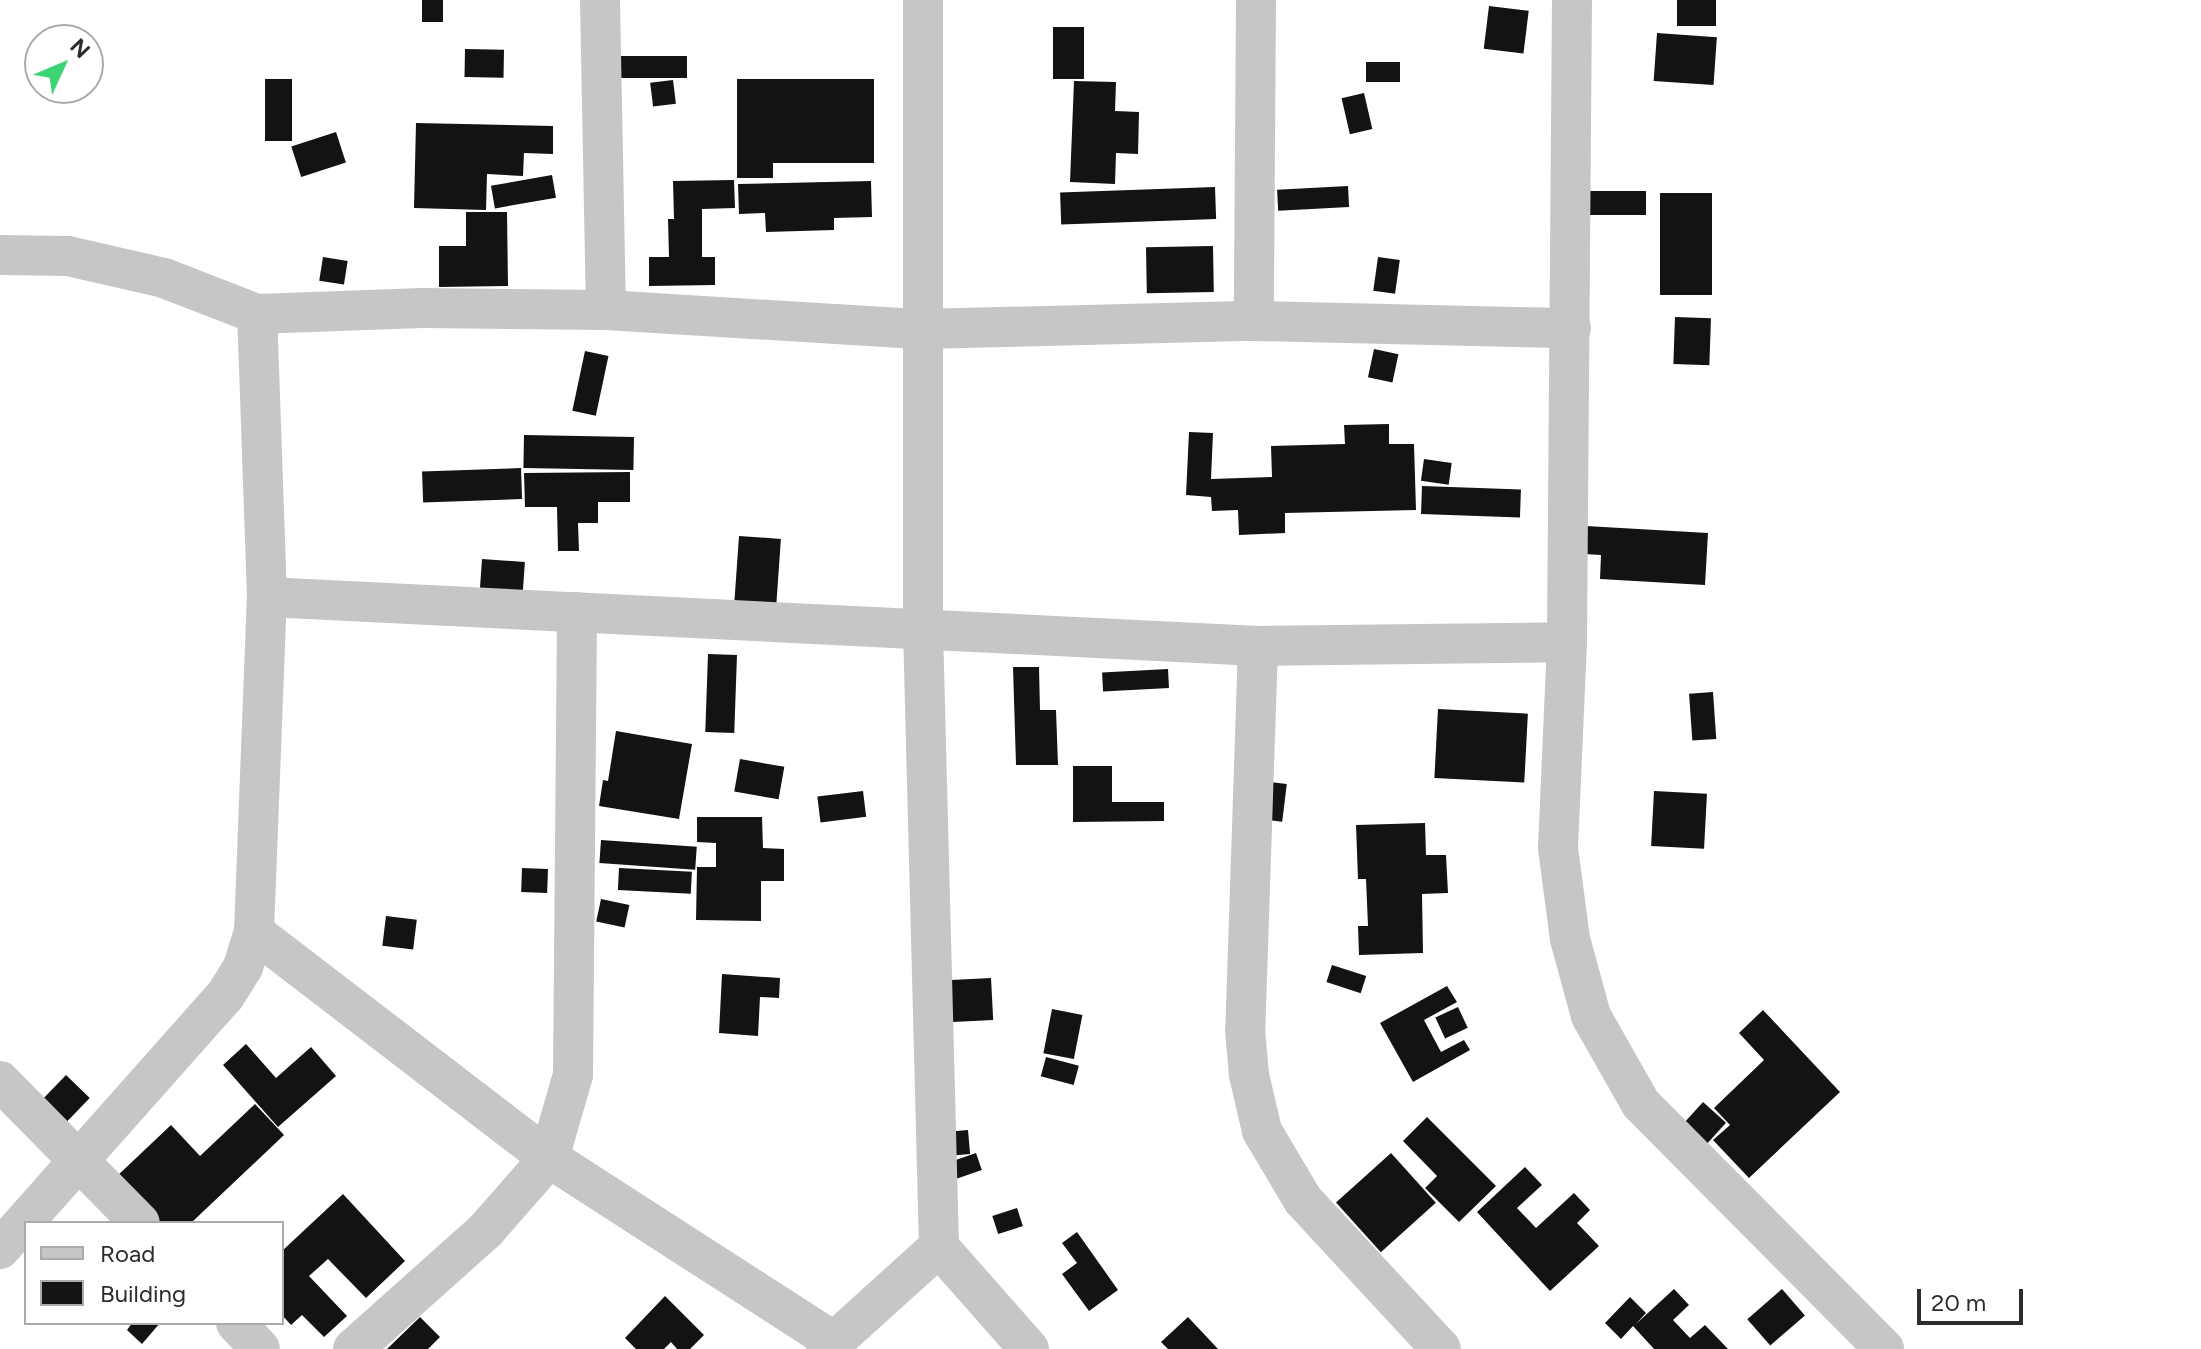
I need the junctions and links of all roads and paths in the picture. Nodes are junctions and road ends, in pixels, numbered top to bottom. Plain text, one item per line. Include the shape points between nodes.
1 (600, 0) edge
2 (923, 0) edge
3 (1256, 0) edge
4 (1572, 0) edge
5 (0, 255) edge
6 (606, 310) junction
7 (257, 314) junction
8 (1254, 321) junction
9 (1571, 328) junction
10 (921, 329) junction
11 (267, 597) junction
12 (577, 612) junction
13 (923, 627) junction
14 (1567, 642) junction
15 (1258, 646) junction
16 (254, 932) junction
17 (0, 1081) edge
18 (549, 1158) junction
19 (82, 1161) junction
20 (26, 1221) edge
21 (138, 1221) edge
22 (24, 1223) edge
23 (939, 1247) junction
24 (0, 1249) edge
25 (238, 1325) edge
26 (830, 1346) edge
27 (260, 1349) edge
28 (353, 1349) edge
29 (1029, 1349) edge
30 (1441, 1349) edge
31 (1884, 1349) edge

1 - 6 street
2 - 10 street
3 - 8 street
4 - 9 street
5 - 7 street via 82,259 164,278
6 - 7 street via 422,308
6 - 10 street
7 - 11 street
8 - 9 street
8 - 10 street
9 - 14 street
10 - 13 street
11 - 12 street
11 - 16 street
12 - 13 street
12 - 18 street via 573,1075
13 - 15 street
13 - 23 street
14 - 15 street
14 - 31 street via 1558,848 1570,939 1591,1016 1641,1104
15 - 30 street via 1245,1030 1262,1131 1303,1200
16 - 18 street
16 - 19 street via 243,967 225,996
17 - 19 street
18 - 26 street
18 - 28 street via 486,1230
19 - 20 street
19 - 21 street
22 - 24 street
23 - 26 street
23 - 29 street
25 - 27 street

